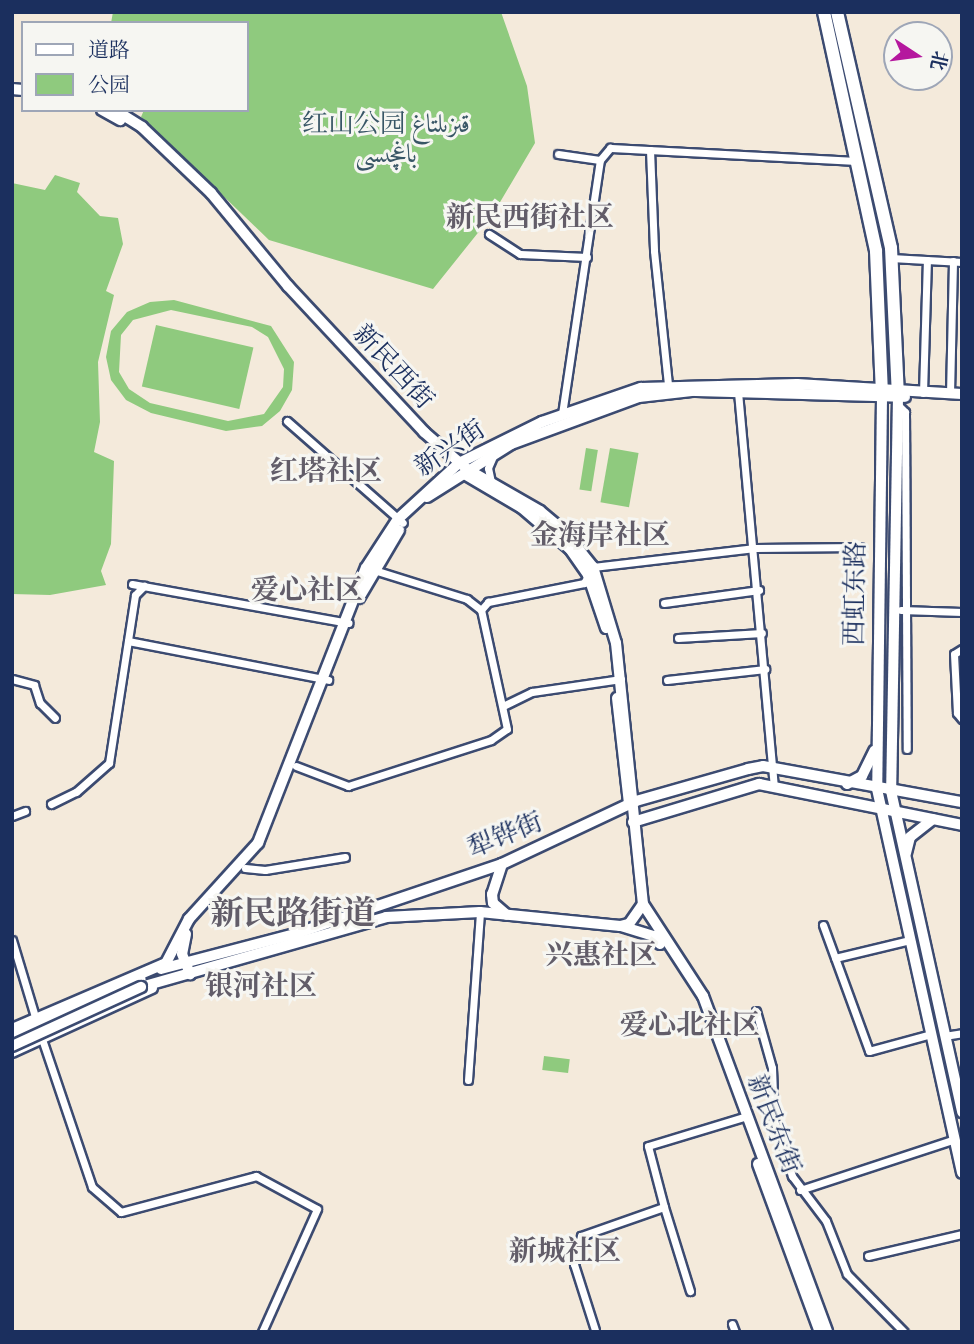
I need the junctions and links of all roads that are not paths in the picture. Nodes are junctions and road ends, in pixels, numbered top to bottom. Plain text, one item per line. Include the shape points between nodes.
1 (824, 12) edge
2 (836, 12) edge
3 (105, 112) edge
4 (119, 112) edge
5 (650, 150) junction
6 (558, 154) dead end
7 (600, 160) junction
8 (858, 161) junction
9 (489, 234) dead end
10 (587, 257) junction
11 (891, 258) junction
12 (927, 260) junction
13 (958, 261) edge
14 (668, 384) junction
15 (738, 392) junction
16 (882, 392) junction
17 (923, 393) junction
18 (950, 394) junction
19 (962, 396) edge
20 (898, 397) junction
21 (562, 414) junction
22 (287, 421) dead end
23 (494, 453) junction
24 (460, 468) junction
25 (491, 482) junction
26 (401, 521) junction
27 (860, 547) dead end
28 (755, 548) junction
29 (374, 570) junction
30 (590, 571) junction
31 (132, 584) dead end
32 (144, 586) junction
33 (758, 590) junction
34 (664, 603) dead end
35 (898, 609) junction
36 (481, 610) junction
37 (962, 612) edge
38 (346, 622) junction
39 (762, 633) junction
40 (678, 638) dead end
41 (128, 641) junction
42 (962, 649) edge
43 (765, 669) junction
44 (12, 679) edge
45 (618, 679) junction
46 (325, 680) junction
47 (667, 680) dead end
48 (505, 705) junction
49 (55, 718) dead end
50 (962, 719) edge
51 (877, 742) junction
52 (907, 749) dead end
53 (296, 766) junction
54 (774, 768) junction
55 (847, 784) junction
56 (774, 786) junction
57 (877, 789) junction
58 (891, 791) junction
59 (962, 802) edge
60 (632, 803) junction
61 (51, 804) dead end
62 (879, 808) junction
63 (25, 811) dead end
64 (895, 811) junction
65 (12, 816) edge
66 (933, 819) junction
67 (633, 822) junction
68 (962, 825) edge
69 (906, 856) junction
70 (345, 857) dead end
71 (502, 864) junction
72 (245, 868) junction
73 (643, 904) junction
74 (481, 912) junction
75 (507, 915) junction
76 (823, 925) dead end
77 (620, 926) junction
78 (12, 940) edge
79 (910, 940) junction
80 (835, 958) junction
81 (187, 962) junction
82 (154, 971) junction
83 (190, 974) junction
84 (167, 980) junction
85 (140, 984) junction
86 (756, 1011) dead end
87 (36, 1020) junction
88 (12, 1029) edge
89 (962, 1033) edge
90 (930, 1034) junction
91 (944, 1036) junction
92 (12, 1037) edge
93 (42, 1038) junction
94 (12, 1046) edge
95 (12, 1052) edge
96 (468, 1080) dead end
97 (962, 1112) edge
98 (744, 1116) junction
99 (954, 1139) junction
100 (962, 1173) edge
101 (800, 1190) junction
102 (664, 1207) junction
103 (962, 1234) edge
104 (868, 1256) dead end
105 (690, 1291) dead end
106 (595, 1331) edge
107 (262, 1332) edge
108 (820, 1332) edge
109 (827, 1332) edge
110 (904, 1332) edge

1 - 8 highway, 西虹东路
2 - 11 highway, 西虹东路
3 - 24 main road, 新民西街 via 151,142 195,186 386,404
4 - 24 main road, 新民西街 via 142,127 211,193 389,398
5 - 7 street via 610,148
5 - 8 street
5 - 14 street via 654,251
6 - 7 street
7 - 10 street
8 - 16 highway, 西虹东路 via 876,251
9 - 10 street via 520,254
10 - 21 street
11 - 12 street
11 - 20 highway, 西虹东路
12 - 13 street
12 - 17 street
13 - 18 street
14 - 16 main road, 新兴街
14 - 21 main road, 新兴街 via 641,388
15 - 16 main road, 新兴街
15 - 23 main road, 新兴街 via 639,397 563,422
15 - 28 street
16 - 20 main road
16 - 51 main road, 西虹东路
17 - 18 main road
17 - 20 main road
18 - 19 main road
19 - 20 main road
20 - 35 main road, 西虹东路
21 - 24 main road, 新兴街
22 - 26 street
23 - 24 main road, 新兴街
23 - 25 street via 488,468
24 - 25 main road, 新民西街
24 - 26 main road, 新兴街
24 - 30 main road, 新民西街 via 537,519
25 - 30 main road, 新民西街 via 563,530
26 - 29 main road, 新兴街
26 - 38 main road, 新兴街 via 366,568
27 - 28 street
28 - 30 street
28 - 33 street
29 - 36 street via 467,599
29 - 38 main road, 新兴街
30 - 36 street via 584,583 488,602
30 - 45 main road, 新民西街 via 610,615
31 - 32 street
32 - 38 street
32 - 41 street via 135,595
33 - 34 street
33 - 39 street
35 - 37 street
35 - 52 street
35 - 58 main road, 西虹东路
36 - 48 street
38 - 46 main road, 新兴街
39 - 40 street
39 - 43 street
41 - 46 street
41 - 61 street via 109,763 76,792
42 - 50 street via 954,654 957,713
43 - 47 street
43 - 54 street
44 - 49 street via 34,685 40,703
45 - 48 street via 531,692
45 - 60 main road, 新民西街
46 - 53 main road, 新兴街
46 - 82 main road, 新兴街 via 258,844 189,919 166,963
48 - 53 street via 507,729 491,740 348,786
51 - 55 main road via 862,776
51 - 57 main road, 西虹东路
53 - 72 main road, 新兴街 via 263,846
54 - 55 main road, 犁铧街
54 - 56 street
54 - 60 main road, 犁铧街 via 721,775
55 - 57 main road, 犁铧街
56 - 62 main road
56 - 67 main road via 746,786
57 - 58 main road, 犁铧街
57 - 62 main road, 西虹东路
58 - 59 main road, 犁铧街
58 - 64 main road, 西虹东路
60 - 67 main road, 新民西街
60 - 71 main road, 犁铧街
62 - 64 main road
62 - 79 main road, 西虹东路
63 - 65 street
64 - 66 main road
64 - 69 main road, 西虹东路
66 - 68 main road
66 - 69 main road via 910,837
67 - 73 main road, 新民东街
69 - 91 main road, 西虹东路
70 - 72 street via 265,870
71 - 75 main road via 492,894 493,903
71 - 81 main road, 犁铧街 via 298,933
72 - 81 main road, 新兴街 via 186,934 182,945
73 - 77 main road via 635,918
73 - 98 main road, 新民东街 via 703,996
74 - 75 main road
74 - 83 main road via 386,917
74 - 96 street
75 - 77 main road
76 - 80 street
77 - 98 main road, 新民东街 via 654,936 687,980 706,1015
78 - 87 street
79 - 80 street
79 - 90 main road, 西虹东路
80 - 90 street via 869,1051
81 - 82 main road, 犁铧街
81 - 83 main road, 新兴街
82 - 85 main road, 犁铧街
82 - 87 main road via 121,980
83 - 84 main road
84 - 85 main road
84 - 93 main road
85 - 92 main road
85 - 94 main road, bridge
86 - 101 street via 772,1068 774,1120
87 - 88 main road
89 - 91 street
90 - 99 main road, 西虹东路
91 - 97 main road, 西虹东路
93 - 95 main road
93 - 107 street via 92,1187 121,1212 256,1176 317,1209
98 - 102 street via 648,1146
98 - 108 main road, 新民东街
98 - 109 main road, 新民东街
99 - 100 main road, 西虹东路
99 - 101 street
101 - 110 street via 826,1221 847,1274
102 - 105 street
102 - 106 street via 581,1236 574,1265
103 - 104 street

